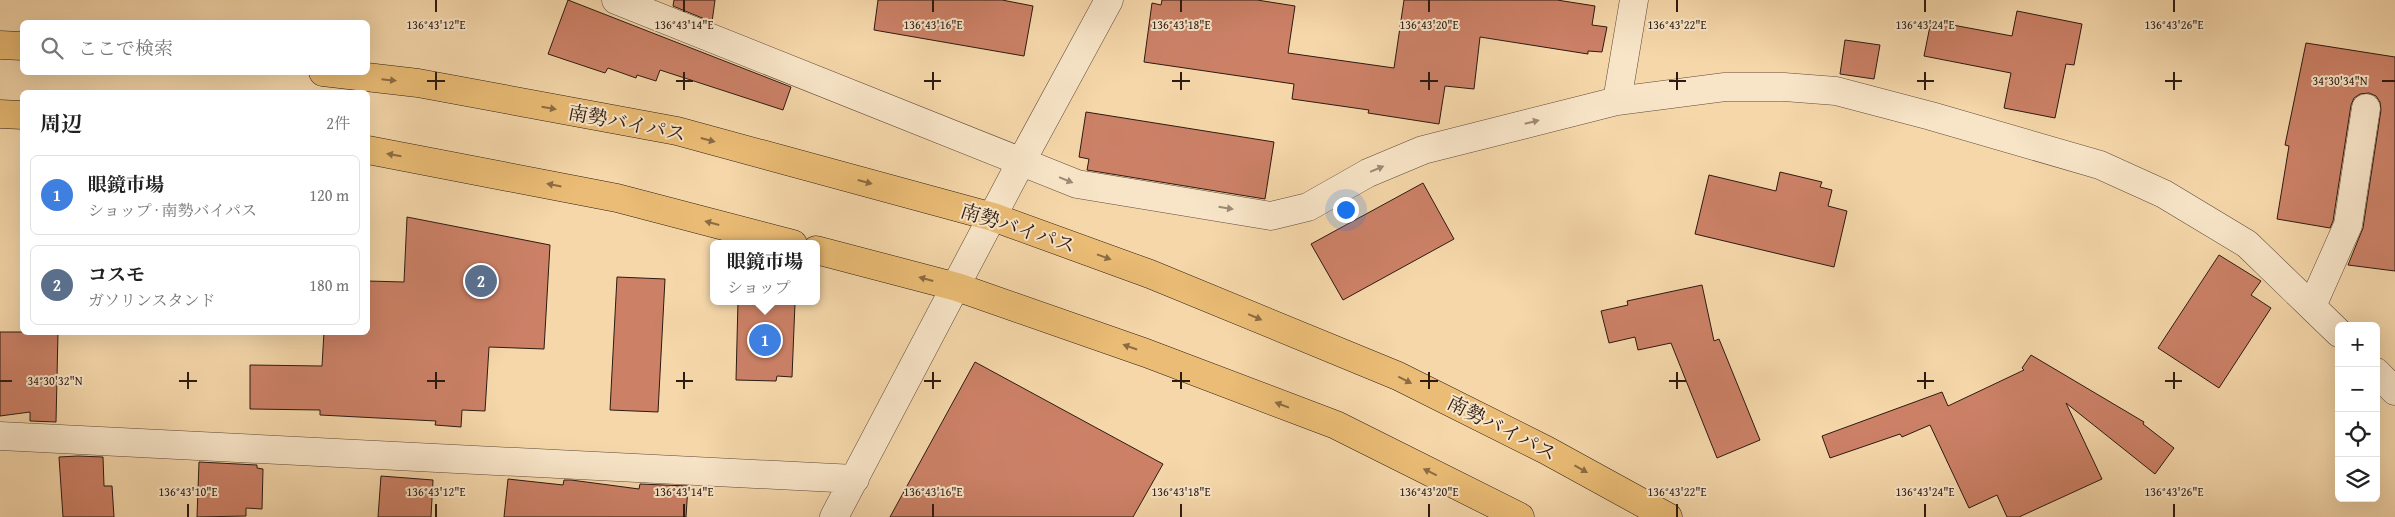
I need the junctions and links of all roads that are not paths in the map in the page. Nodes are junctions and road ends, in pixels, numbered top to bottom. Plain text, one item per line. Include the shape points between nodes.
1 (616, 0) edge
2 (1634, 0) edge
3 (1107, 1) edge
4 (0, 45) edge
5 (20, 46) edge
6 (349, 75) edge
7 (1617, 100) junction
8 (2366, 108) dead end
9 (0, 114) edge
10 (20, 115) edge
11 (370, 150) edge
12 (1021, 162) junction
13 (993, 217) junction
14 (778, 240) edge
15 (820, 251) edge
16 (957, 287) junction
17 (2312, 306) junction
18 (2335, 329) edge
19 (2380, 376) edge
20 (2395, 391) edge
21 (0, 436) edge
22 (855, 479) junction
23 (834, 517) edge
24 (1520, 517) edge
25 (1668, 517) edge

1 - 12 street
2 - 7 street
3 - 12 street
4 - 5 highway
6 -> 13 highway, 南勢バイパス via 418,83 677,131
12 -> 7 street via 1077,184 1271,216 1308,207 1368,173 1423,150
7 - 17 street via 1725,86 1784,86 1836,91 2100,165 2164,194 2247,244
8 - 17 street via 2348,225
9 - 10 highway
14 -> 11 highway via 617,198
12 - 13 street
13 - 16 street
13 -> 25 highway, 南勢バイパス via 1150,274 1398,376 1546,450
16 -> 15 highway
16 - 22 street
24 -> 16 highway via 1336,425 1146,353
17 - 18 street
19 - 20 street
21 - 22 street
22 - 23 street

